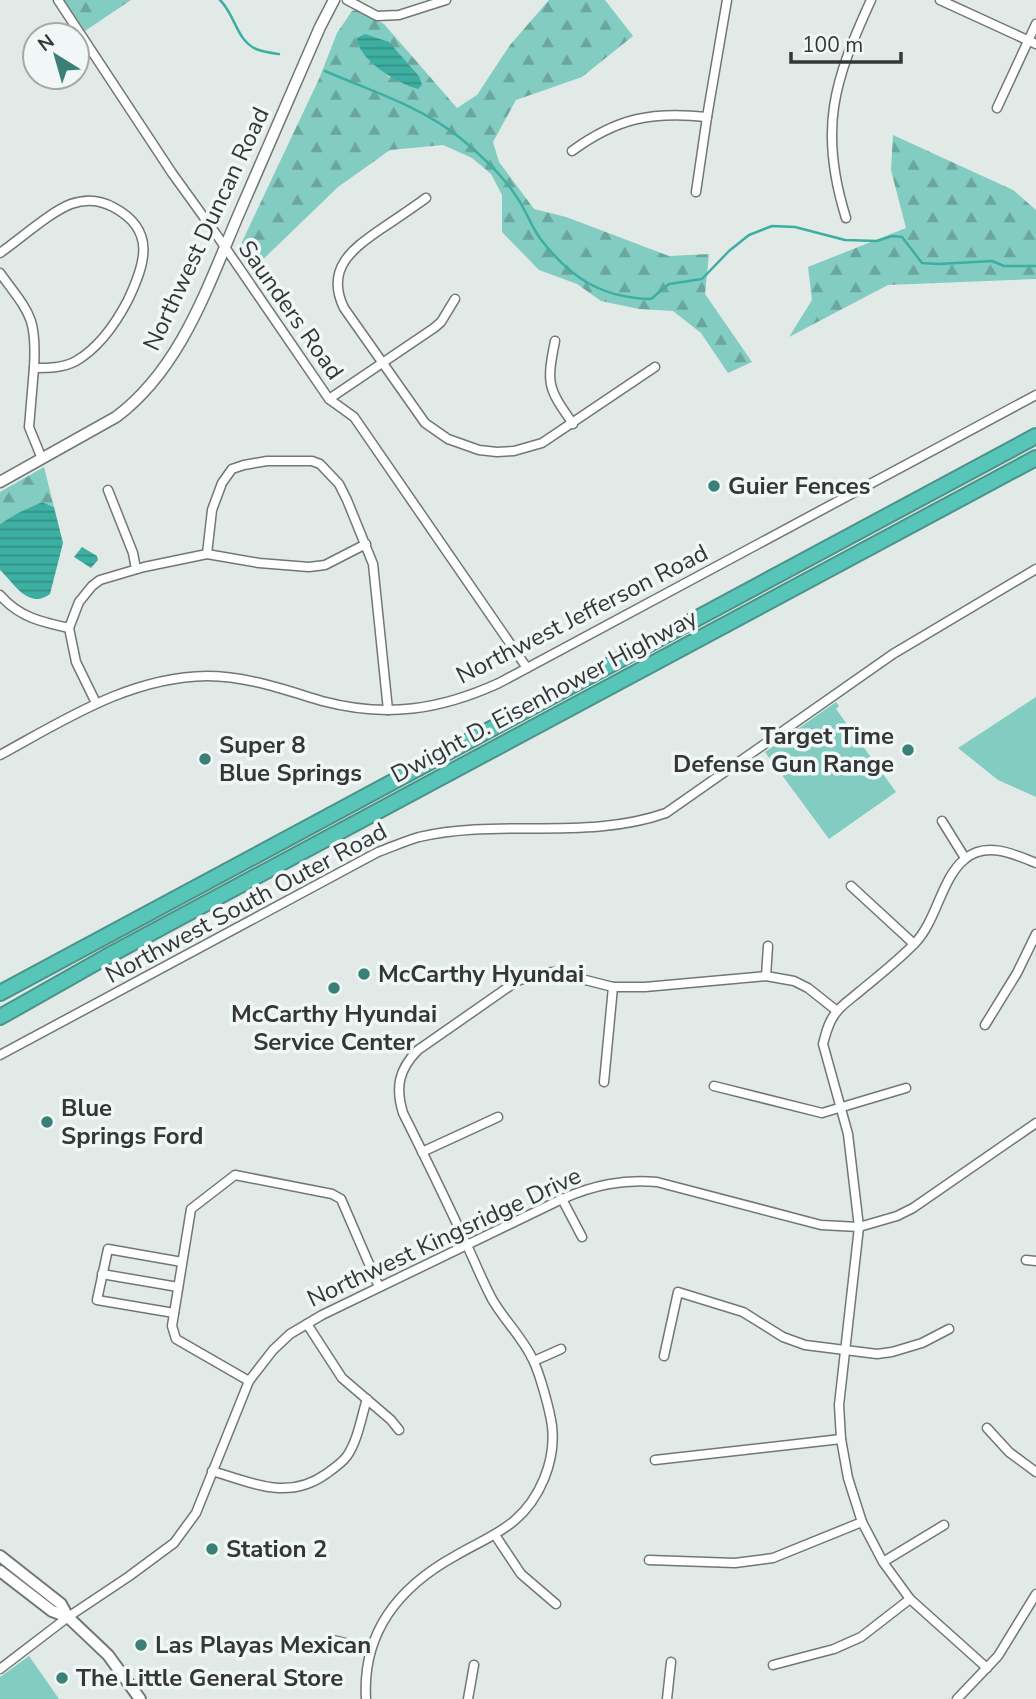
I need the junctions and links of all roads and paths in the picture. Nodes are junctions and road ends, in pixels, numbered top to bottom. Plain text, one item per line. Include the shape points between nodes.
1 (58, 0) edge
2 (334, 0) edge
3 (347, 0) edge
4 (446, 0) edge
5 (727, 0) edge
6 (872, 0) edge
7 (940, 0) edge
8 (1036, 24) edge
9 (1032, 42) edge
10 (997, 108) dead end
11 (706, 117) junction
12 (572, 151) dead end
13 (696, 192) dead end
14 (426, 198) dead end
15 (846, 218) dead end
16 (225, 249) junction
17 (0, 253) edge
18 (0, 274) edge
19 (455, 299) dead end
20 (555, 341) dead end
21 (382, 363) junction
22 (655, 367) dead end
23 (34, 368) junction
24 (1036, 395) edge
25 (329, 399) junction
26 (573, 424) junction
27 (1036, 436) edge
28 (1036, 458) edge
29 (42, 459) junction
30 (0, 482) edge
31 (108, 490) dead end
32 (366, 544) junction
33 (207, 554) junction
34 (136, 569) junction
35 (1036, 569) edge
36 (0, 595) edge
37 (69, 628) junction
38 (527, 668) junction
39 (96, 703) junction
40 (388, 710) junction
41 (0, 755) edge
42 (943, 821) dead end
43 (965, 858) junction
44 (1036, 863) edge
45 (851, 886) dead end
46 (1036, 934) edge
47 (914, 944) junction
48 (768, 946) dead end
49 (766, 976) junction
50 (613, 988) junction
51 (0, 993) edge
52 (836, 1011) junction
53 (0, 1017) edge
54 (985, 1025) dead end
55 (0, 1055) edge
56 (604, 1082) dead end
57 (714, 1086) dead end
58 (906, 1088) dead end
59 (840, 1109) junction
60 (498, 1117) dead end
61 (1036, 1123) edge
62 (422, 1152) junction
63 (562, 1199) junction
64 (859, 1227) junction
65 (582, 1237) dead end
66 (467, 1245) junction
67 (1026, 1260) dead end
68 (1036, 1261) edge
69 (182, 1262) junction
70 (102, 1274) junction
71 (178, 1287) junction
72 (379, 1287) junction
73 (174, 1313) junction
74 (307, 1324) junction
75 (949, 1329) dead end
76 (561, 1349) dead end
77 (845, 1350) junction
78 (664, 1356) dead end
79 (534, 1361) junction
80 (249, 1381) junction
81 (367, 1399) junction
82 (987, 1428) dead end
83 (399, 1430) dead end
84 (841, 1439) junction
85 (655, 1460) dead end
86 (212, 1471) junction
87 (1036, 1472) edge
88 (862, 1522) junction
89 (944, 1525) dead end
90 (495, 1535) junction
91 (0, 1556) edge
92 (649, 1560) dead end
93 (883, 1562) junction
94 (0, 1571) edge
95 (1036, 1594) edge
96 (910, 1599) junction
97 (556, 1604) dead end
98 (68, 1617) junction
99 (333, 1640) dead end
100 (370, 1649) junction
101 (671, 1662) dead end
102 (474, 1665) dead end
103 (773, 1665) dead end
104 (987, 1668) junction
105 (0, 1669) edge
106 (140, 1699) edge
107 (366, 1699) edge
108 (468, 1699) edge
109 (667, 1699) edge
110 (957, 1699) edge

1 - 16 street, Saunders Road
2 - 16 street, Northwest Duncan Road
3 - 4 street via 377,16 399,15
5 - 11 street
6 - 15 street via 842,68 833,105 834,170
7 - 9 street
8 - 9 street
9 - 10 street
11 - 12 street via 645,116 601,131
11 - 13 street
14 - 21 street via 354,248 338,276 344,308
16 - 25 street, Saunders Road
16 - 29 street, Northwest Duncan Road via 181,341 143,394 116,417
17 - 23 street via 64,207 86,201 99,201 121,212 142,240 140,275 111,329 74,362
18 - 23 street via 34,327
19 - 21 street via 441,322
20 - 26 street via 548,371 551,391
21 - 25 street
21 - 26 street via 425,423 462,445 514,451 541,443
22 - 26 street
23 - 29 street via 29,427
24 - 38 street, Northwest Jefferson Road
25 - 38 street, Saunders Road via 354,417
27 - 51 highway, Dwight D. Eisenhower Highway
28 - 53 highway, Dwight D. Eisenhower Highway
29 - 30 street, Northwest Duncan Road
31 - 34 street
32 - 33 street via 325,565 309,567
32 - 33 street via 339,484 320,464 267,461 232,469 222,483 212,510
32 - 40 street via 373,564
33 - 34 street
34 - 37 street via 92,586 79,602
35 - 55 street, Northwest South Outer Road via 893,654 666,813 626,824 460,832 400,843
36 - 37 street via 20,614
37 - 39 street via 76,662
38 - 40 street, Northwest Jefferson Road via 460,699
39 - 40 street, Northwest Jefferson Road via 143,685 210,676 267,684 346,706
39 - 41 street, Northwest Jefferson Road
42 - 43 street
43 - 44 street via 997,849
43 - 47 street
45 - 47 street
46 - 54 street
47 - 52 street
48 - 49 street
49 - 50 street
49 - 52 street via 808,988
50 - 56 street
50 - 62 street via 554,972 528,976 418,1050 403,1069 397,1089
52 - 59 street via 823,1044
57 - 59 street via 810,1112
58 - 59 street
59 - 64 street via 851,1149
60 - 62 street
61 - 64 street, Northwest Kingsridge Drive via 913,1208
62 - 66 street
63 - 64 street, Northwest Kingsridge Drive via 601,1185 638,1180 672,1184 821,1225
63 - 65 street
63 - 66 street, Northwest Kingsridge Drive
64 - 77 street
66 - 72 street, Northwest Kingsridge Drive
66 - 79 street via 493,1300
67 - 68 street
69 - 70 street via 107,1249
69 - 71 street
69 - 72 street via 191,1209 240,1175 341,1199
70 - 71 street
70 - 73 street via 97,1300
71 - 73 street
72 - 74 street, Northwest Kingsridge Drive
73 - 80 street via 177,1339
74 - 80 street, Northwest Kingsridge Drive via 290,1334
74 - 81 street via 342,1378
75 - 77 street via 892,1352
76 - 79 street
77 - 78 street via 805,1345 782,1337 743,1312 678,1292
77 - 84 street via 839,1405
79 - 90 street via 552,1427 548,1466 532,1501
80 - 86 street, Northwest Kingsridge Drive
81 - 83 street
81 - 86 street via 347,1456 310,1484 297,1489 272,1488
82 - 87 street
84 - 85 street
84 - 88 street
86 - 98 street, Northwest Kingsridge Drive via 197,1513 174,1543
88 - 92 street via 773,1558 735,1563
88 - 93 street
89 - 93 street
90 - 97 street via 522,1574
90 - 100 street via 415,1582 381,1623
91 - 98 main road via 61,1604
93 - 96 street
94 - 98 main road via 52,1611
95 - 104 street
96 - 103 street via 861,1637
96 - 104 street
98 - 105 street, Northwest Kingsridge Drive
98 - 106 main road via 108,1655
99 - 100 street
100 - 107 street
101 - 109 street
102 - 108 street
104 - 110 street

